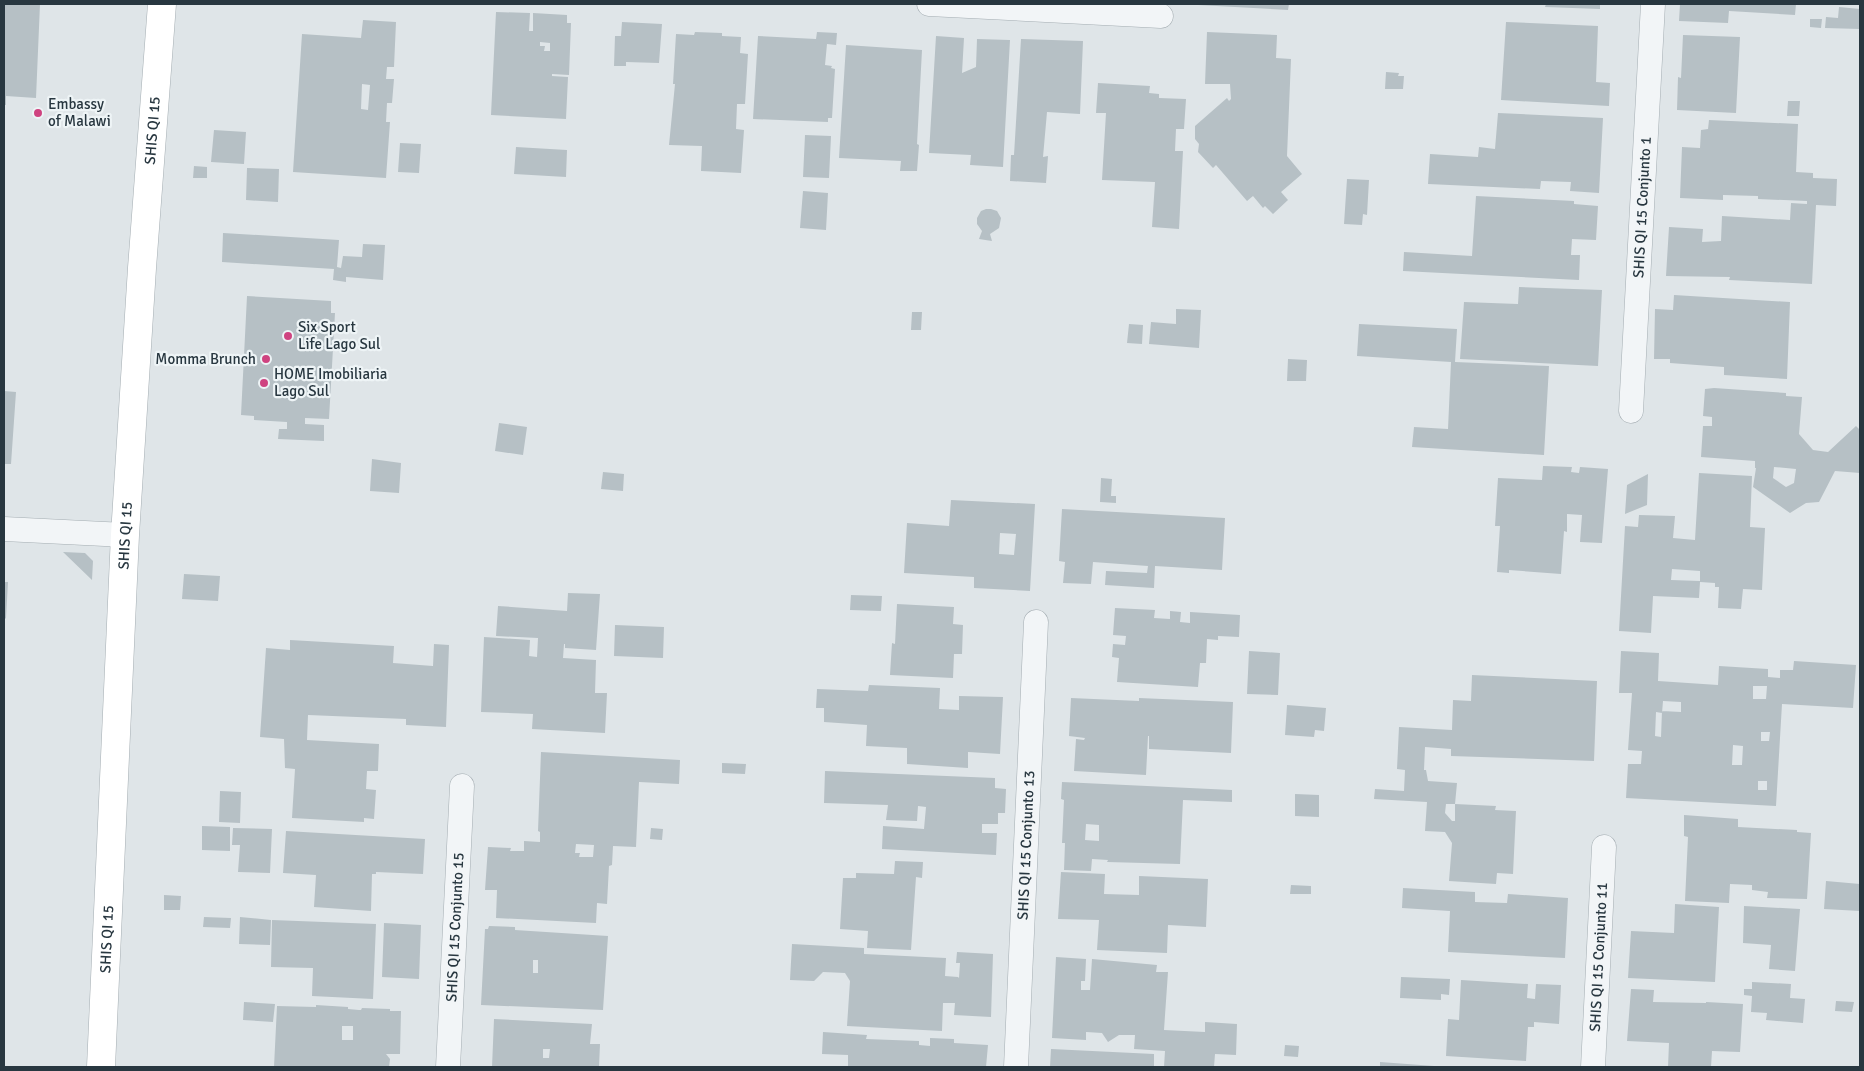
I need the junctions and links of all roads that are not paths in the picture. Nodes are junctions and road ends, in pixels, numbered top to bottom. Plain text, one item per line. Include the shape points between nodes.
1 (162, 4) edge
2 (929, 4) edge
3 (1653, 4) edge
4 (1161, 16) dead end
5 (1631, 411) dead end
6 (4, 528) edge
7 (126, 535) junction
8 (1036, 622) dead end
9 (462, 786) dead end
10 (1604, 847) dead end
11 (101, 1067) edge
12 (448, 1067) edge
13 (1016, 1067) edge
14 (1593, 1067) edge

1 - 7 street, SHIS QI 15
2 - 4 street
3 - 5 street, SHIS QI 15 Conjunto 1
6 - 7 street
7 - 11 street, SHIS QI 15
8 - 13 street, SHIS QI 15 Conjunto 13
9 - 12 street, SHIS QI 15 Conjunto 15
10 - 14 street, SHIS QI 15 Conjunto 11

